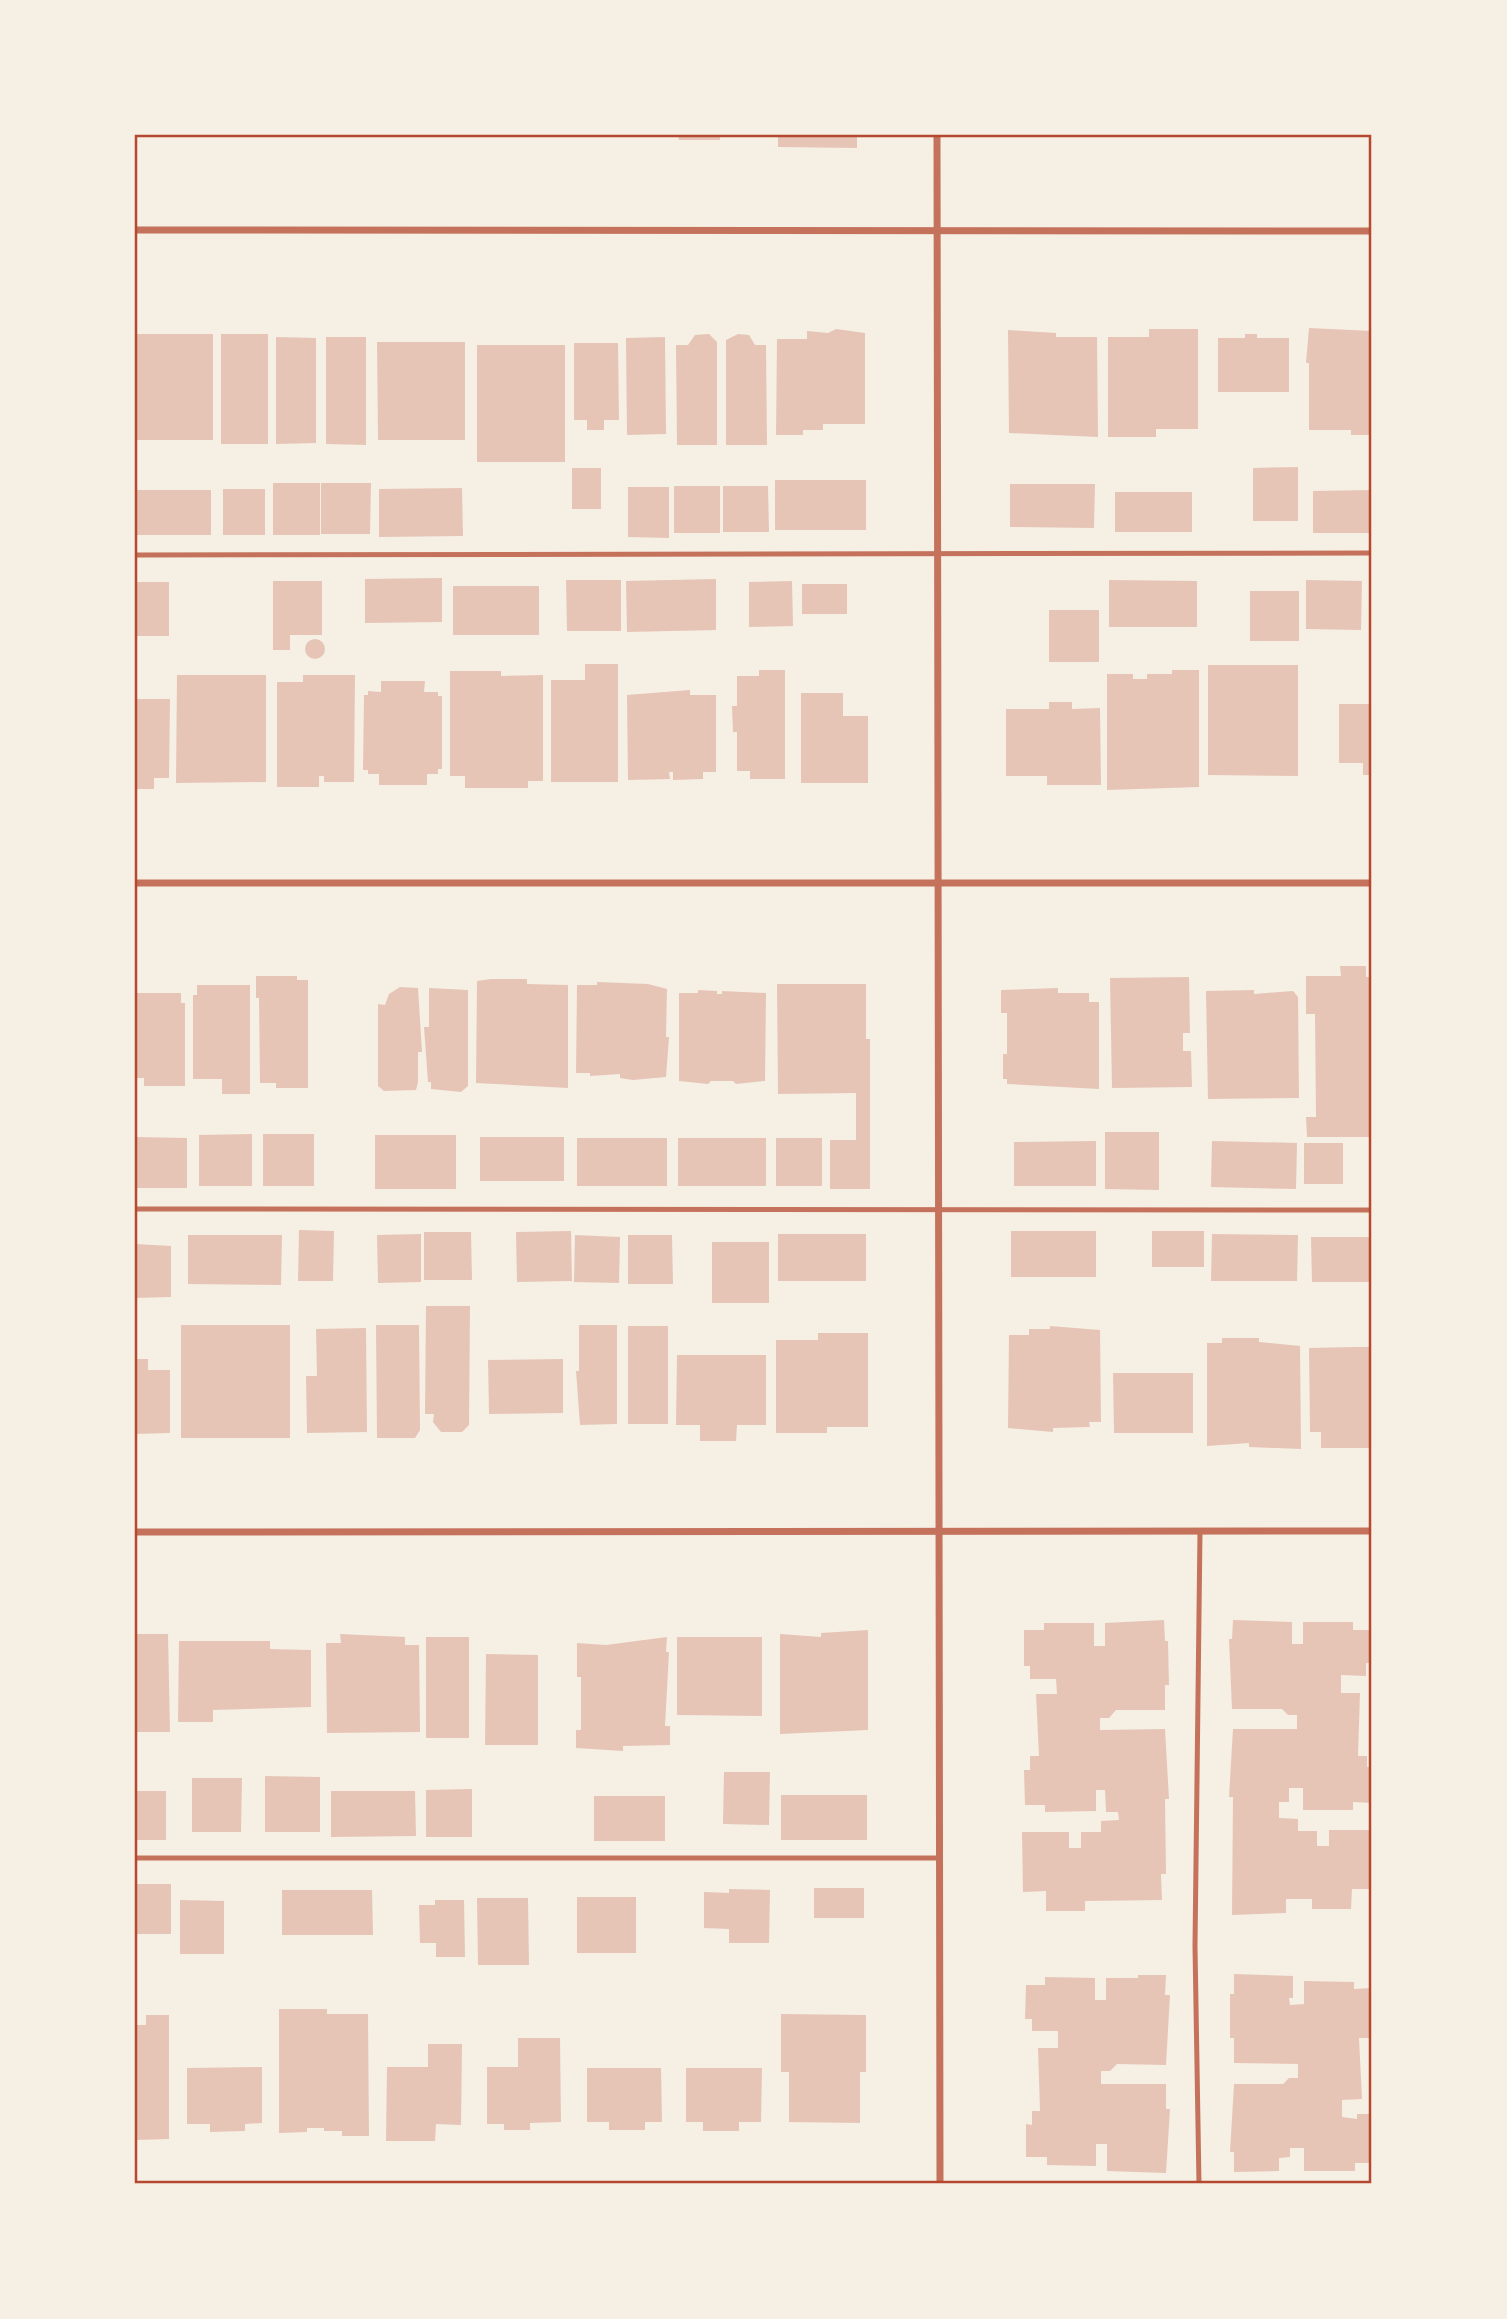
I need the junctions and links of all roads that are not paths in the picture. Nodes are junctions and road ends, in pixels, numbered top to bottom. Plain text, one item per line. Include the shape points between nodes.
1 (937, 135) edge
2 (135, 230) edge
3 (937, 231) junction
4 (1372, 231) edge
5 (937, 552) junction
6 (1372, 553) edge
7 (135, 555) edge
8 (938, 882) junction
9 (1372, 883) edge
10 (135, 884) edge
11 (135, 1209) edge
12 (938, 1210) junction
13 (1372, 1210) edge
14 (1200, 1531) junction
15 (1372, 1531) edge
16 (135, 1532) edge
17 (940, 1532) junction
18 (135, 1858) edge
19 (940, 1858) junction
20 (940, 2184) edge
21 (1199, 2184) edge

1 - 3 street
2 - 3 street
3 - 4 street
3 - 5 street
5 - 6 lane
5 - 7 lane
5 - 8 street
8 - 9 street
8 - 10 street
8 - 12 street
11 - 12 lane
12 - 13 lane
12 - 17 street
14 - 15 street
14 - 17 street
14 - 21 lane via 1195,1932
16 - 17 street
17 - 19 street
18 - 19 lane
19 - 20 street

